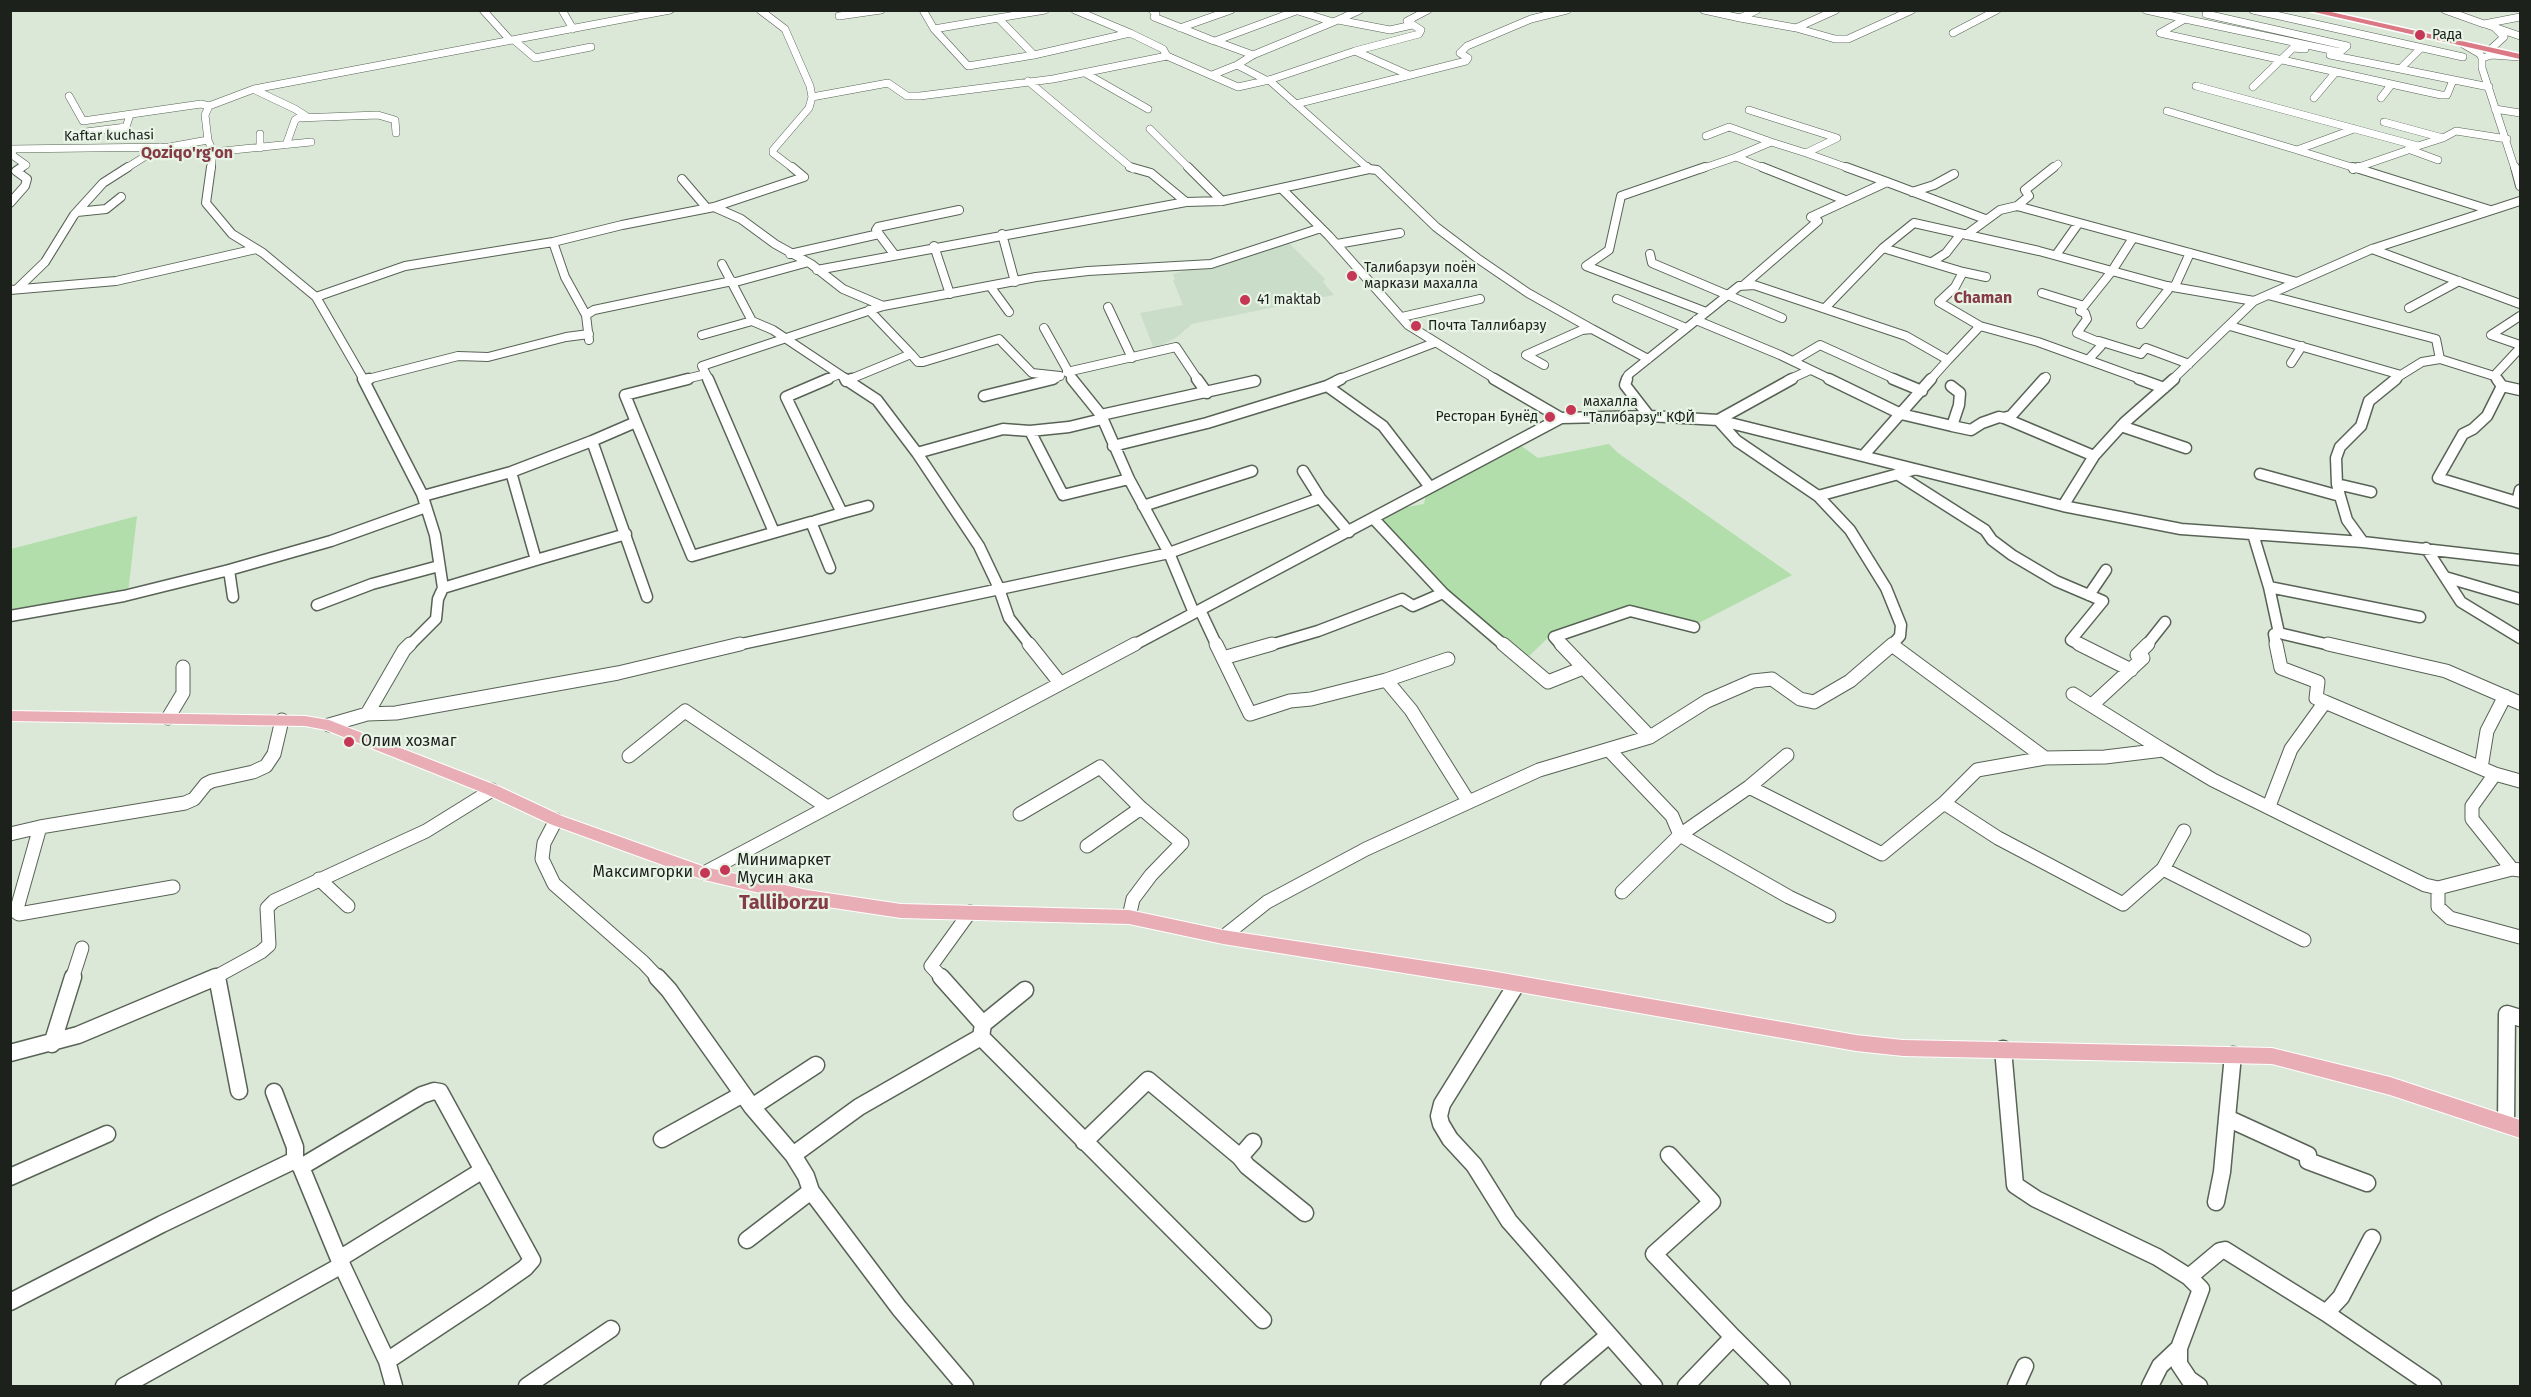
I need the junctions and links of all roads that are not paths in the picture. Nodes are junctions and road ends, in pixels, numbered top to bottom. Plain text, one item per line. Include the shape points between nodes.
1 (483, 10) edge
2 (562, 10) edge
3 (616, 10) edge
4 (670, 10) edge
5 (760, 10) edge
6 (882, 10) edge
7 (923, 10) edge
8 (1045, 10) edge
9 (1075, 10) edge
10 (1152, 10) edge
11 (1231, 10) edge
12 (1360, 10) edge
13 (1428, 10) edge
14 (1567, 10) edge
15 (1704, 10) edge
16 (1757, 10) edge
17 (1836, 10) edge
18 (1912, 10) edge
19 (1997, 10) edge
20 (2146, 10) edge
21 (2218, 10) edge
22 (2253, 10) edge
23 (2309, 10) edge
24 (2321, 10) edge
25 (2445, 10) edge
26 (1295, 11) edge
27 (2206, 14) junction
28 (839, 16) dead end
29 (2338, 16) junction
30 (2520, 17) edge
31 (998, 18) junction
32 (1740, 18) junction
33 (621, 19) junction
34 (2185, 19) junction
35 (1335, 21) junction
36 (2484, 24) junction
37 (1412, 25) junction
38 (2494, 27) junction
39 (1180, 28) junction
40 (1796, 28) junction
41 (573, 29) junction
42 (934, 29) junction
43 (1130, 33) junction
44 (1953, 33) dead end
45 (2361, 34) junction
46 (2520, 36) edge
47 (512, 40) junction
48 (1214, 41) junction
49 (2463, 44) junction
50 (2347, 46) junction
51 (591, 47) dead end
52 (2421, 48) junction
53 (2492, 48) junction
54 (1355, 51) junction
55 (1034, 55) junction
56 (1253, 55) junction
57 (1167, 56) junction
58 (2520, 56) edge
59 (2463, 57) dead end
60 (2482, 58) junction
61 (2281, 61) junction
62 (1237, 65) junction
63 (2400, 69) junction
64 (1085, 73) junction
65 (2335, 73) junction
66 (1212, 75) junction
67 (1409, 75) junction
68 (1267, 80) junction
69 (2453, 80) junction
70 (1028, 81) junction
71 (2391, 85) junction
72 (2196, 86) dead end
73 (2253, 87) dead end
74 (2489, 87) junction
75 (252, 90) junction
76 (69, 96) dead end
77 (812, 97) junction
78 (2314, 98) dead end
79 (2381, 98) dead end
80 (1296, 104) junction
81 (209, 106) junction
82 (1148, 109) dead end
83 (2495, 109) junction
84 (1749, 110) dead end
85 (2167, 111) dead end
86 (2520, 113) edge
87 (130, 115) junction
88 (303, 118) junction
89 (2384, 122) dead end
90 (1150, 129) dead end
91 (2354, 129) junction
92 (86, 132) dead end
93 (396, 133) dead end
94 (260, 134) dead end
95 (1706, 136) dead end
96 (2444, 138) junction
97 (2507, 139) junction
98 (208, 140) junction
99 (311, 142) dead end
100 (1771, 142) junction
101 (286, 145) junction
102 (2418, 146) junction
103 (160, 147) junction
104 (260, 148) junction
105 (12, 149) edge
106 (2408, 149) junction
107 (2296, 150) junction
108 (2511, 151) junction
109 (213, 152) junction
110 (1806, 153) junction
111 (2520, 153) edge
112 (1736, 157) junction
113 (2438, 160) dead end
114 (2058, 164) dead end
115 (1369, 169) junction
116 (2353, 169) junction
117 (1954, 174) dead end
118 (682, 179) dead end
119 (1887, 182) junction
120 (2520, 186) edge
121 (1282, 189) junction
122 (1912, 192) junction
123 (122, 197) dead end
124 (1845, 200) junction
125 (1222, 201) junction
126 (2520, 201) edge
127 (1186, 202) junction
128 (10, 203) edge
129 (2017, 206) junction
130 (710, 207) junction
131 (959, 210) dead end
132 (2490, 210) junction
133 (77, 212) junction
134 (1985, 219) junction
135 (2078, 224) junction
136 (1321, 228) junction
137 (1400, 233) dead end
138 (879, 234) junction
139 (1002, 234) junction
140 (1963, 235) junction
141 (2133, 238) junction
142 (552, 242) junction
143 (1337, 244) junction
144 (934, 246) junction
145 (1883, 248) junction
146 (256, 249) junction
147 (2372, 249) junction
148 (2190, 253) junction
149 (790, 254) junction
150 (894, 254) junction
151 (1650, 254) dead end
152 (2056, 255) junction
153 (1932, 262) junction
154 (805, 263) junction
155 (722, 264) dead end
156 (817, 270) junction
157 (2112, 271) junction
158 (1963, 272) junction
159 (1986, 277) dead end
160 (2459, 281) junction
161 (732, 282) junction
162 (1015, 282) junction
163 (2297, 282) junction
164 (1745, 284) junction
165 (990, 286) junction
166 (2171, 286) junction
167 (14, 290) edge
168 (2042, 293) dead end
169 (950, 294) junction
170 (2268, 295) junction
171 (1726, 296) junction
172 (316, 297) junction
173 (1480, 299) dead end
174 (1617, 299) dead end
175 (2254, 302) junction
176 (2520, 304) edge
177 (883, 306) junction
178 (2085, 306) junction
179 (1108, 307) dead end
180 (1825, 308) junction
181 (2409, 308) dead end
182 (869, 310) junction
183 (1009, 312) dead end
184 (1706, 312) junction
185 (586, 315) junction
186 (2520, 316) edge
187 (1402, 317) junction
188 (1782, 318) dead end
189 (1696, 320) junction
190 (752, 321) junction
191 (2141, 324) dead end
192 (1980, 326) junction
193 (2230, 326) junction
194 (1044, 328) dead end
195 (1686, 328) junction
196 (1592, 329) junction
197 (702, 335) dead end
198 (784, 339) junction
199 (2099, 341) junction
200 (1434, 343) junction
201 (2302, 346) junction
202 (2520, 346) edge
203 (911, 354) junction
204 (1132, 358) junction
205 (2440, 358) junction
206 (1648, 359) junction
207 (1948, 360) junction
208 (2088, 360) junction
209 (1793, 361) junction
210 (2291, 363) dead end
211 (1544, 364) dead end
212 (2189, 364) junction
213 (1810, 370) junction
214 (706, 374) junction
215 (1065, 374) junction
216 (2402, 375) junction
217 (2494, 376) junction
218 (2046, 377) dead end
219 (842, 378) junction
220 (364, 380) junction
221 (1255, 381) dead end
222 (1327, 386) junction
223 (1951, 386) dead end
224 (2502, 386) junction
225 (2164, 388) junction
226 (2520, 390) edge
227 (1922, 391) junction
228 (1207, 393) junction
229 (984, 396) dead end
230 (1901, 414) junction
231 (1649, 416) junction
232 (1101, 417) junction
233 (1561, 418) junction
234 (2004, 418) junction
235 (1718, 420) junction
236 (636, 423) junction
237 (1952, 426) junction
238 (2121, 426) junction
239 (1030, 431) junction
240 (592, 441) junction
241 (1113, 446) junction
242 (2186, 448) dead end
243 (917, 453) junction
244 (1863, 456) junction
245 (2094, 456) junction
246 (1914, 469) junction
247 (1252, 471) dead end
248 (1303, 471) dead end
249 (511, 472) junction
250 (1897, 474) junction
251 (2260, 474) dead end
252 (1129, 479) junction
253 (2337, 484) junction
254 (1430, 487) junction
255 (2520, 490) edge
256 (2371, 492) dead end
257 (1818, 496) junction
258 (2340, 496) junction
259 (1320, 498) junction
260 (424, 502) junction
261 (2519, 502) edge
262 (868, 506) dead end
263 (1143, 506) junction
264 (2063, 506) junction
265 (842, 513) junction
266 (1373, 518) junction
267 (815, 520) dead end
268 (774, 532) junction
269 (1349, 532) junction
270 (626, 534) junction
271 (2253, 534) junction
272 (2363, 542) junction
273 (2426, 548) junction
274 (1169, 553) junction
275 (536, 560) junction
276 (2520, 560) edge
277 (439, 566) junction
278 (830, 568) dead end
279 (229, 570) junction
280 (2106, 570) dead end
281 (2445, 577) junction
282 (443, 588) junction
283 (2270, 588) junction
284 (999, 590) junction
285 (1443, 593) junction
286 (2089, 596) junction
287 (233, 597) dead end
288 (647, 597) dead end
289 (2520, 599) edge
290 (317, 605) dead end
291 (1197, 611) junction
292 (10, 616) edge
293 (2420, 617) dead end
294 (2165, 621) dead end
295 (1694, 627) dead end
296 (2279, 633) junction
297 (2520, 638) edge
298 (1892, 645) junction
299 (1223, 658) junction
300 (1448, 659) dead end
301 (183, 667) dead end
302 (1583, 668) junction
303 (2131, 670) junction
304 (1386, 680) junction
305 (1060, 683) junction
306 (2073, 694) dead end
307 (2505, 696) junction
308 (2325, 702) junction
309 (2520, 703) edge
310 (2092, 705) junction
311 (367, 714) junction
312 (10, 716) edge
313 (168, 718) junction
314 (282, 720) junction
315 (329, 725) junction
316 (1650, 737) junction
317 (1609, 750) junction
318 (2163, 750) junction
319 (1787, 755) dead end
320 (628, 756) dead end
321 (2045, 758) junction
322 (2481, 768) junction
323 (2495, 774) junction
324 (2520, 781) edge
325 (1749, 787) junction
326 (492, 790) junction
327 (1468, 801) junction
328 (1944, 803) junction
329 (2269, 806) junction
330 (827, 807) junction
331 (1141, 808) junction
332 (1020, 814) dead end
333 (556, 820) junction
334 (40, 827) junction
335 (2184, 831) dead end
336 (10, 834) edge
337 (1679, 835) junction
338 (1087, 846) dead end
339 (2163, 869) junction
340 (2516, 869) edge
341 (704, 873) junction
342 (319, 879) junction
343 (173, 887) dead end
344 (2438, 888) junction
345 (1622, 892) dead end
346 (348, 906) dead end
347 (970, 912) junction
348 (1829, 916) dead end
349 (1129, 917) junction
350 (1223, 937) junction
351 (2520, 937) edge
352 (2304, 940) dead end
353 (82, 948) dead end
354 (217, 976) junction
355 (1516, 985) junction
356 (1025, 990) dead end
357 (2520, 1018) edge
358 (982, 1030) junction
359 (52, 1044) junction
360 (2004, 1050) junction
361 (10, 1053) edge
362 (2233, 1055) junction
363 (816, 1065) dead end
364 (239, 1091) dead end
365 (274, 1092) dead end
366 (748, 1100) junction
367 (2227, 1118) junction
368 (2513, 1127) edge
369 (107, 1134) dead end
370 (662, 1139) dead end
371 (1084, 1142) junction
372 (1254, 1142) dead end
373 (793, 1155) junction
374 (1669, 1155) dead end
375 (1240, 1157) junction
376 (298, 1163) junction
377 (483, 1170) junction
378 (10, 1177) edge
379 (2367, 1183) dead end
380 (811, 1191) junction
381 (2216, 1202) dead end
382 (1305, 1213) dead end
383 (2372, 1238) dead end
384 (747, 1240) dead end
385 (340, 1262) junction
386 (2189, 1277) junction
387 (10, 1302) edge
388 (2326, 1313) junction
389 (1263, 1320) dead end
390 (611, 1329) dead end
391 (1609, 1335) junction
392 (1733, 1337) junction
393 (2179, 1348) junction
394 (387, 1361) junction
395 (2025, 1366) dead end
396 (124, 1386) edge
397 (394, 1386) edge
398 (527, 1386) edge
399 (964, 1386) edge
400 (1549, 1386) edge
401 (1654, 1386) edge
402 (1686, 1386) edge
403 (1782, 1386) edge
404 (2016, 1386) edge
405 (2150, 1386) edge
406 (2199, 1386) edge
407 (2433, 1386) edge

1 - 47 street
2 - 41 street
3 - 33 street
4 - 33 street
5 - 77 street via 785,29
6 - 28 street
7 - 42 street
8 - 31 street
9 - 43 street
10 - 39 street via 1154,17
11 - 39 street
12 - 35 street
13 - 37 street via 1407,20
14 - 67 street via 1531,18 1467,46 1460,51 1468,58 1466,61
15 - 32 street
16 - 32 street
17 - 40 street
18 - 40 street via 1848,39
19 - 44 street
20 - 34 street
21 - 27 street
22 - 45 street
23 - 29 highway
24 - 29 highway
25 - 36 street
26 - 35 street
26 - 48 street
27 - 34 street
27 - 50 street
29 - 49 highway
29 - 53 highway
30 - 36 street
31 - 42 street
31 - 55 street
32 - 40 street
33 - 41 street
34 - 50 street via 2340,52
34 - 61 street via 2160,33
35 - 37 street via 1390,30
35 - 56 street
36 - 38 street
37 - 54 street via 1421,30 1419,34
38 - 46 street
38 - 53 street via 2504,37
39 - 48 street
41 - 47 street
42 - 55 street via 968,66
43 - 55 street
43 - 57 street via 1163,49
45 - 50 street
45 - 52 street
47 - 51 street via 535,58
47 - 75 street
48 - 56 street
49 - 58 highway
49 - 60 street
52 - 59 street
52 - 63 street
53 - 58 highway
54 - 67 street
54 - 68 street
56 - 62 street
57 - 64 street
57 - 66 street
58 - 60 street
60 - 74 street
61 - 63 street via 2296,48
61 - 65 street
61 - 73 street
62 - 66 street
62 - 68 street
63 - 69 street
64 - 70 street
64 - 82 street
65 - 71 street
65 - 78 street
66 - 68 street via 1238,87
67 - 80 street
68 - 80 street
69 - 71 street via 2446,96
69 - 74 street
70 - 77 street via 911,97 888,83
70 - 127 street via 1123,162 1134,170 1151,173
71 - 79 street
72 - 91 street
74 - 83 street
75 - 81 street
75 - 88 street via 295,109 306,116
76 - 87 street via 83,121
77 - 130 street via 809,108 773,150 804,177
80 - 115 street
81 - 87 street
81 - 98 street via 205,115
83 - 86 street
83 - 97 street
84 - 110 street via 1837,138
85 - 107 street
87 - 92 street via 126,127
88 - 93 street via 378,116 395,120
88 - 101 street via 295,120
89 - 96 street
90 - 125 street
91 - 102 street
91 - 107 street
94 - 104 street
95 - 100 street via 1729,127
96 - 97 street via 2456,131
96 - 102 street
97 - 108 street
98 - 103 street, Kaftar kuchasi
98 - 109 street
99 - 101 street
100 - 110 street
100 - 112 street
101 - 104 street
102 - 106 street
103 - 105 street, Kaftar kuchasi
103 - 133 street via 103,183
104 - 109 street
105 - 128 street via 12,155 28,166 16,171 27,179
106 - 113 street
106 - 116 street
107 - 116 street
108 - 111 street
108 - 120 street
109 - 146 street via 206,203 232,234
110 - 119 street
112 - 124 street
112 - 184 street via 1621,196 1609,250 1586,266
114 - 129 street via 2025,190 2029,195
115 - 121 street
115 - 196 street via 1377,170 1436,226 1477,258
116 - 132 street
117 - 122 street
118 - 130 street
119 - 122 street
119 - 124 street
121 - 125 street
121 - 136 street
122 - 134 street
123 - 133 street via 106,209
124 - 164 street via 1811,217 1818,221
125 - 127 street
126 - 132 street
127 - 139 street
129 - 134 street
129 - 135 street
130 - 142 street
130 - 149 street via 741,219
131 - 138 street via 878,227
132 - 147 street
133 - 167 street via 45,262
134 - 140 street
135 - 141 street
135 - 152 street
136 - 143 street
136 - 162 street via 1211,264 1088,271
137 - 143 street
138 - 149 street
138 - 150 street
139 - 144 street
139 - 162 street
140 - 145 street via 1914,223
140 - 152 street
140 - 153 street
141 - 148 street
141 - 157 street
142 - 172 street via 405,266
142 - 185 street
143 - 187 street
144 - 150 street
144 - 169 street
145 - 153 street
145 - 180 street
146 - 167 street via 116,281
146 - 172 street
147 - 160 street
147 - 163 street
148 - 163 street
148 - 166 street
149 - 154 street
150 - 156 street
151 - 171 street via 1652,263
152 - 157 street
153 - 158 street
154 - 156 street
154 - 161 street
155 - 161 street
156 - 177 street via 843,289
157 - 166 street
157 - 178 street
158 - 159 street
158 - 192 street via 1955,287 1939,302
160 - 176 street
160 - 181 street
161 - 185 street via 607,306
161 - 190 street
162 - 165 street
163 - 170 street
164 - 171 street
164 - 180 street
165 - 169 street
165 - 183 street
166 - 175 street
166 - 191 street
168 - 178 street
169 - 177 street
170 - 175 street
170 - 205 street via 2436,339
171 - 184 street
171 - 188 street
172 - 220 street
173 - 187 street
174 - 195 street
175 - 193 street
177 - 182 street
178 - 199 street via 2080,311 2087,319 2077,333
179 - 204 street
180 - 207 street via 1913,339
182 - 198 street
182 - 203 street
184 - 189 street
185 - 220 street via 589,337 566,337 488,357 458,356
186 - 202 street via 2491,335
187 - 200 street
189 - 195 street
189 - 209 street
190 - 197 street
190 - 198 street
192 - 207 street
192 - 208 street
193 - 201 street
193 - 212 street
194 - 215 street
195 - 206 street
196 - 206 street
196 - 211 street via 1526,355
198 - 214 street via 702,366
198 - 219 street
199 - 208 street via 2101,346
199 - 212 street via 2141,354 2146,348
200 - 222 street
200 - 233 street
201 - 210 street
201 - 216 street
202 - 217 street
203 - 215 street via 923,362 999,339 1032,373
203 - 219 street
204 - 215 street
204 - 228 street via 1176,347
205 - 216 street via 2422,362
205 - 217 street
206 - 231 street via 1625,380 1625,385
207 - 227 street
208 - 225 street
209 - 213 street
209 - 227 street via 1820,345
212 - 225 street
213 - 230 street
213 - 235 street
214 - 236 street via 625,395
214 - 268 street
215 - 229 street
215 - 232 street
216 - 253 street via 2369,401 2361,426 2340,447 2336,458
217 - 224 street
218 - 234 street via 2011,416
219 - 243 street via 877,400
219 - 265 street via 786,397
220 - 260 street
221 - 228 street
222 - 241 street via 1207,423
222 - 254 street via 1383,426
223 - 237 street via 1960,393
224 - 226 street
224 - 261 street via 2487,416 2463,434 2438,478
225 - 238 street
227 - 230 street
228 - 232 street via 1195,392
230 - 237 street
230 - 244 street
231 - 233 street
231 - 235 street
232 - 239 street via 1069,427
232 - 241 street
233 - 254 street
234 - 237 street via 1971,430
234 - 245 street
235 - 244 street
235 - 257 street via 1737,441
236 - 240 street
236 - 268 street via 692,556
238 - 242 street
238 - 245 street
239 - 243 street via 1003,429
239 - 252 street via 1063,495
240 - 249 street
240 - 270 street
241 - 252 street
243 - 284 street via 979,546
244 - 246 street
245 - 264 street
246 - 250 street
246 - 264 street
247 - 263 street
248 - 259 street
249 - 260 street
249 - 275 street
250 - 257 street
250 - 286 street via 1985,530 2012,555
251 - 258 street
252 - 263 street
253 - 256 street
253 - 258 street
254 - 266 street
255 - 261 street
257 - 298 street via 1850,530 1886,588 1901,625 1900,636
258 - 272 street via 2347,520
259 - 269 street
259 - 274 street
260 - 277 street via 435,535
260 - 279 street via 331,541
262 - 265 street
263 - 274 street
264 - 271 street via 2181,529
265 - 267 street
266 - 269 street
266 - 285 street
268 - 278 street via 811,522
269 - 291 street
270 - 275 street
270 - 288 street
271 - 272 street
271 - 283 street
272 - 273 street
273 - 276 street
273 - 281 street
274 - 284 street
274 - 291 street
275 - 282 street
277 - 282 street
277 - 290 street via 372,584
279 - 287 street
279 - 292 street via 124,596
280 - 286 street
281 - 289 street
281 - 297 street via 2461,602
282 - 311 street via 436,619 404,650
283 - 293 street
283 - 296 street
284 - 305 street via 1009,618
284 - 311 street via 618,673 407,711
285 - 299 street via 1413,606 1402,599 1318,631
285 - 302 street via 1548,681
286 - 303 street via 2103,601 2072,640
291 - 299 street
291 - 305 street
294 - 303 street via 2137,655 2143,658
295 - 302 street via 1630,611 1554,637
296 - 307 street via 2446,671
296 - 308 street via 2274,634 2281,668 2318,682 2316,698
298 - 316 street via 1850,681 1814,702 1800,699 1772,679 1761,679 1707,701
298 - 321 street
299 - 304 street via 1250,714
300 - 304 street
301 - 313 street via 183,693
302 - 316 street
303 - 310 street
304 - 327 street via 1411,710
305 - 330 street
306 - 310 street
307 - 309 street
307 - 322 street via 2487,731
308 - 322 street
308 - 329 street via 2291,749
310 - 318 street
311 - 315 street
312 - 313 main road
313 - 314 main road
314 - 315 main road
314 - 334 street via 267,766 212,781 185,803
315 - 326 main road
316 - 317 street
317 - 327 street via 1539,770
317 - 337 street via 1672,816
318 - 321 street via 2105,757
318 - 329 street via 2213,780
319 - 325 street
320 - 330 street via 685,711
321 - 328 street via 1977,770
322 - 323 street
323 - 324 street
323 - 340 street via 2472,806 2472,819
325 - 328 street via 1882,854
325 - 337 street
326 - 333 main road
326 - 342 street via 426,831
327 - 350 street via 1267,902
328 - 339 street via 1998,838 2123,904
329 - 344 street
330 - 341 street
331 - 332 street via 1100,767
331 - 338 street
331 - 349 street via 1182,843 1133,899
333 - 341 main road
333 - 366 street via 544,843 542,859 554,884 669,990
334 - 336 street
334 - 343 street via 16,912 19,914
335 - 339 street
337 - 345 street
337 - 348 street
339 - 352 street
340 - 344 street
341 - 347 main road via 807,897 901,911
342 - 346 street
342 - 354 street via 270,904 269,945
344 - 351 street via 2438,907 2450,918
347 - 349 main road
347 - 358 street via 931,966
349 - 350 main road
350 - 355 main road
353 - 359 street
354 - 359 street
354 - 364 street
355 - 360 main road via 1856,1043
355 - 391 street via 1442,1104 1441,1124 1474,1165 1509,1221
356 - 358 street
357 - 368 street via 2507,1014
358 - 371 street
358 - 373 street via 859,1107
359 - 361 street
360 - 362 main road
360 - 386 street via 2015,1185
362 - 367 street
362 - 368 main road via 2272,1056 2323,1068
363 - 366 street
365 - 376 street
366 - 370 street
366 - 373 street
367 - 379 street via 2308,1155 2308,1161
367 - 381 street
369 - 378 street
371 - 375 street via 1148,1080
371 - 389 street
372 - 375 street
373 - 380 street
374 - 392 street via 1712,1202 1654,1254
375 - 382 street
376 - 377 street via 422,1095 437,1091 443,1094
376 - 385 street
376 - 387 street via 162,1224
377 - 385 street
377 - 394 street via 532,1260 530,1265
380 - 384 street
380 - 399 street
383 - 388 street via 2342,1297
385 - 394 street
385 - 396 street
386 - 388 street via 2225,1250
386 - 393 street via 2201,1289
388 - 407 street
390 - 398 street
391 - 400 street
391 - 401 street
392 - 402 street
392 - 403 street
393 - 405 street via 2160,1366
393 - 406 street via 2179,1364
394 - 397 street
395 - 404 street

